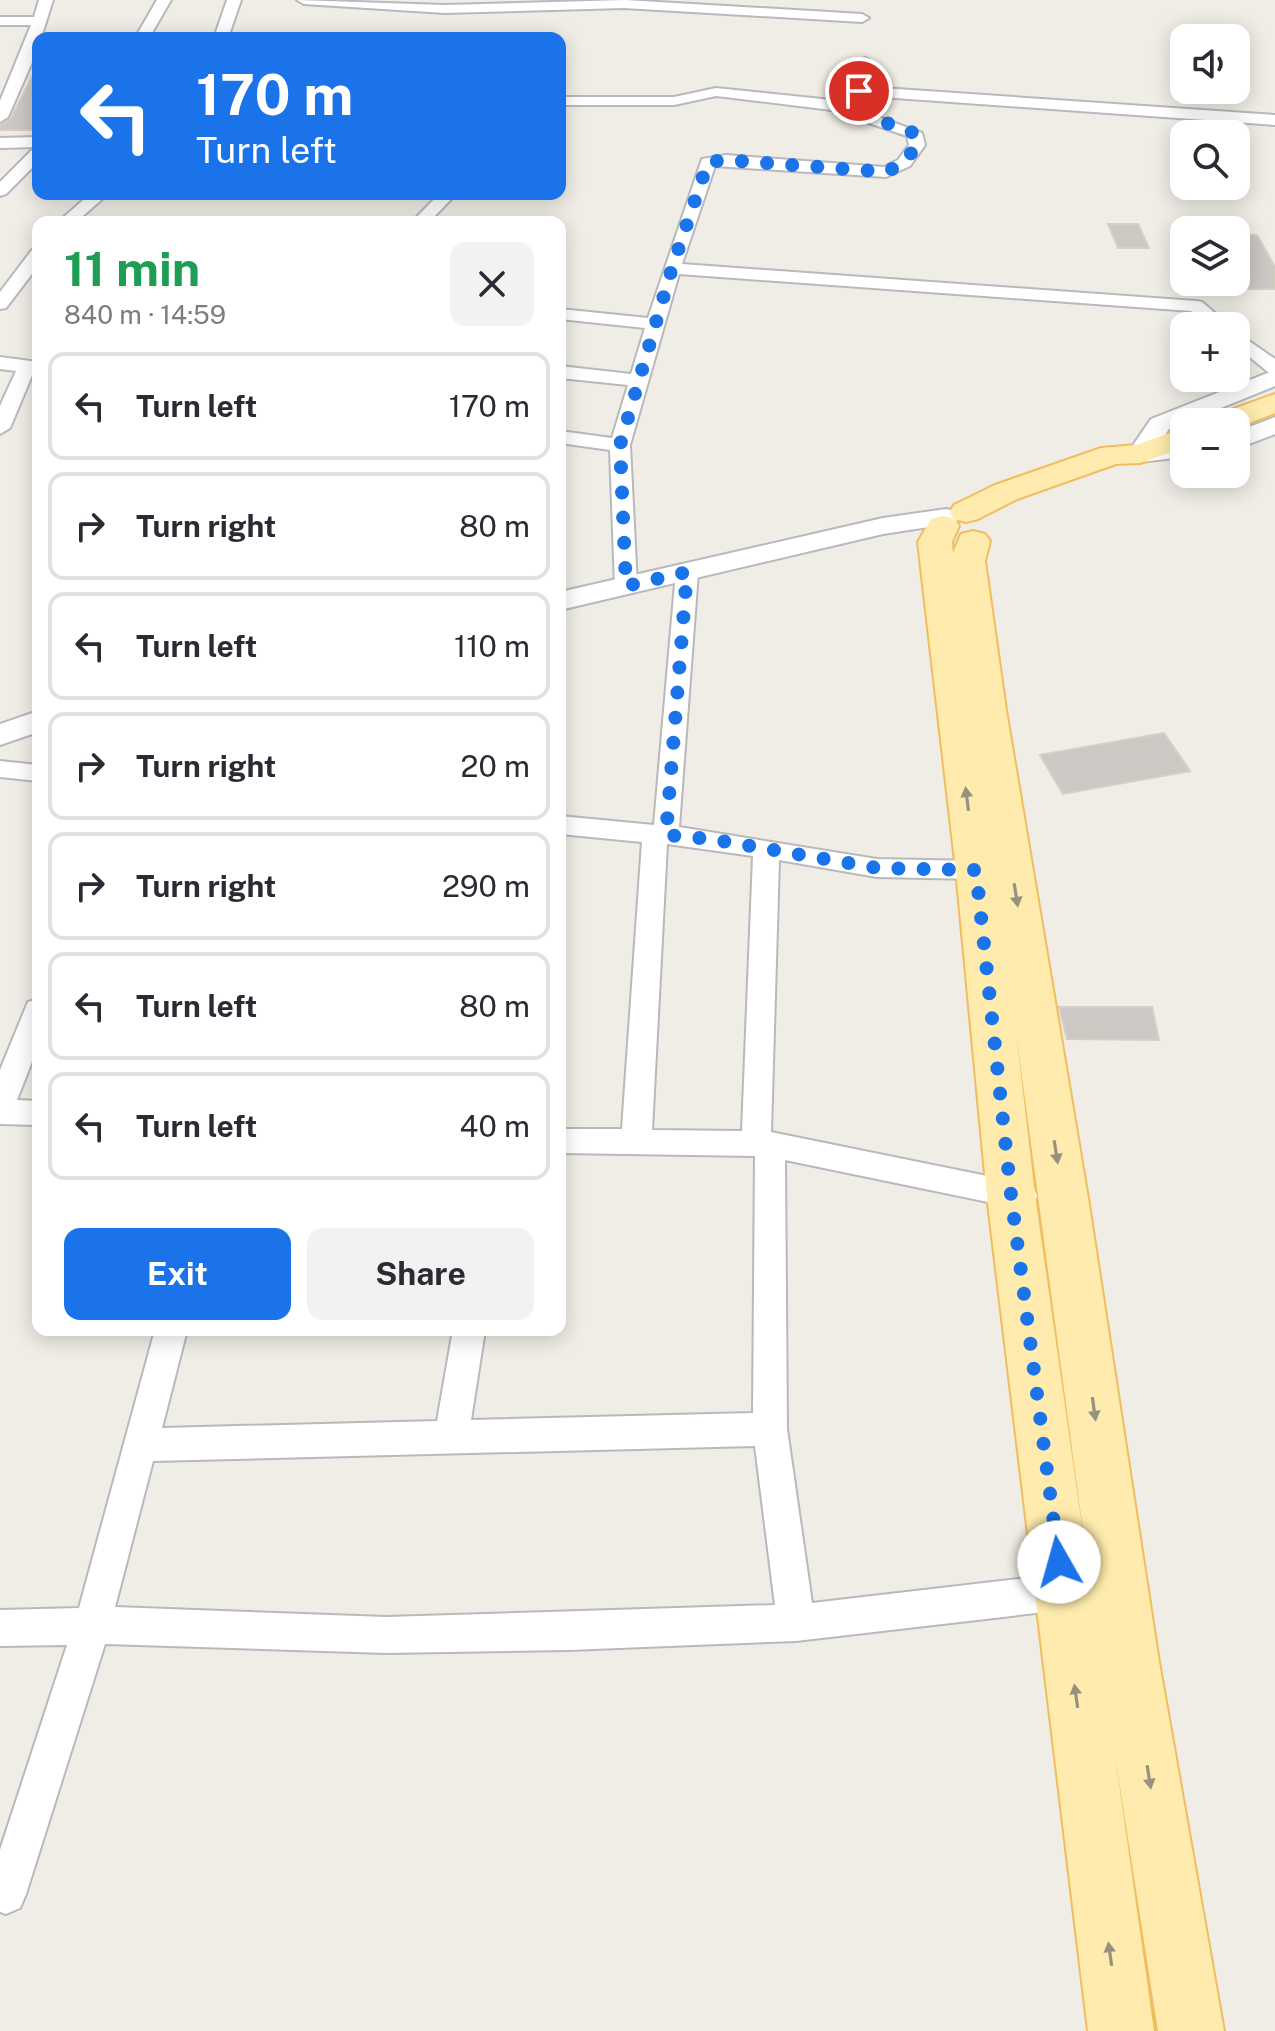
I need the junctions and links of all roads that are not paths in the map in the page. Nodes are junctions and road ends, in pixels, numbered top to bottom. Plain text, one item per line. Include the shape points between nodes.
1 (46, 0) edge
2 (164, 0) edge
3 (234, 0) edge
4 (248, 0) edge
5 (304, 0) edge
6 (558, 3) edge
7 (862, 18) dead end
8 (0, 21) edge
9 (40, 21) junction
10 (36, 32) edge
11 (145, 32) edge
12 (223, 32) edge
13 (32, 42) edge
14 (865, 62) dead end
15 (0, 81) edge
16 (17, 81) junction
17 (858, 95) junction
18 (566, 101) edge
19 (1, 113) edge
20 (1275, 120) edge
21 (32, 142) edge
22 (0, 143) edge
23 (32, 159) edge
24 (0, 191) edge
25 (93, 200) edge
26 (442, 200) edge
27 (73, 216) edge
28 (426, 216) edge
29 (32, 262) edge
30 (672, 268) junction
31 (0, 304) edge
32 (1204, 312) edge
33 (566, 315) edge
34 (656, 324) junction
35 (1250, 348) edge
36 (0, 363) edge
37 (32, 367) edge
38 (1275, 368) edge
39 (32, 369) edge
40 (566, 373) edge
41 (1275, 377) edge
42 (639, 381) junction
43 (1275, 403) edge
44 (1250, 412) edge
45 (1275, 425) edge
46 (0, 428) edge
47 (1250, 435) edge
48 (566, 438) edge
49 (1170, 442) edge
50 (620, 445) junction
51 (1170, 451) edge
52 (1140, 454) junction
53 (964, 524) junction
54 (687, 572) junction
55 (626, 586) junction
56 (566, 600) edge
57 (32, 723) edge
58 (0, 735) edge
59 (0, 769) edge
60 (32, 772) edge
61 (566, 826) edge
62 (661, 835) junction
63 (766, 849) junction
64 (976, 870) junction
65 (32, 1026) edge
66 (0, 1109) edge
67 (32, 1112) edge
68 (566, 1141) edge
69 (636, 1142) junction
70 (763, 1144) junction
71 (1011, 1195) junction
72 (1064, 1198) junction
73 (169, 1336) edge
74 (468, 1336) edge
75 (770, 1429) junction
76 (452, 1435) junction
77 (140, 1445) junction
78 (1062, 1592) junction
79 (796, 1623) junction
80 (92, 1626) junction
81 (0, 1628) edge
82 (6, 1894) dead end
83 (1121, 2031) edge
84 (1191, 2031) edge

1 - 9 street
2 - 11 street
3 - 4 street
3 - 12 street
5 - 6 street via 445,9
6 - 7 street
8 - 9 street
9 - 10 street
13 - 16 street
14 - 17 street
15 - 16 street
16 - 19 street
17 - 18 street via 832,106 716,92 664,101
17 - 20 street
17 - 30 street via 865,115 914,133 917,145 904,163 886,172 708,162
21 - 22 street
23 - 24 street
25 - 27 street
26 - 28 street
29 - 31 street
30 - 32 street via 1196,306
30 - 34 street
33 - 34 street
34 - 42 street
35 - 38 street
36 - 37 street
39 - 46 street
40 - 42 street
41 - 52 street via 1160,424
42 - 50 street
43 - 44 main road
45 - 47 street
48 - 50 street
49 - 52 main road
50 - 55 street
51 - 52 street
52 - 53 main road via 1131,465
53 - 54 street via 883,526
64 -> 53 main road via 935,542
53 -> 72 main road via 987,710
54 - 55 street
54 - 62 street
55 - 56 street
57 - 58 street
59 - 60 street
61 - 62 street
62 - 63 street
62 - 69 street
63 - 64 street via 877,868
63 - 70 street
64 - 71 main road
65 - 66 street
66 - 67 street
68 - 69 street
69 - 70 street
70 - 71 street
70 - 75 street
71 - 72 street
71 - 78 main road
72 -> 84 main road via 1130,1662
73 - 77 street
74 - 76 street
75 - 76 street
75 - 79 street
76 - 77 street
77 - 80 street
78 - 79 street
83 -> 78 main road
79 - 80 street via 386,1635
80 - 81 street
80 - 82 street

